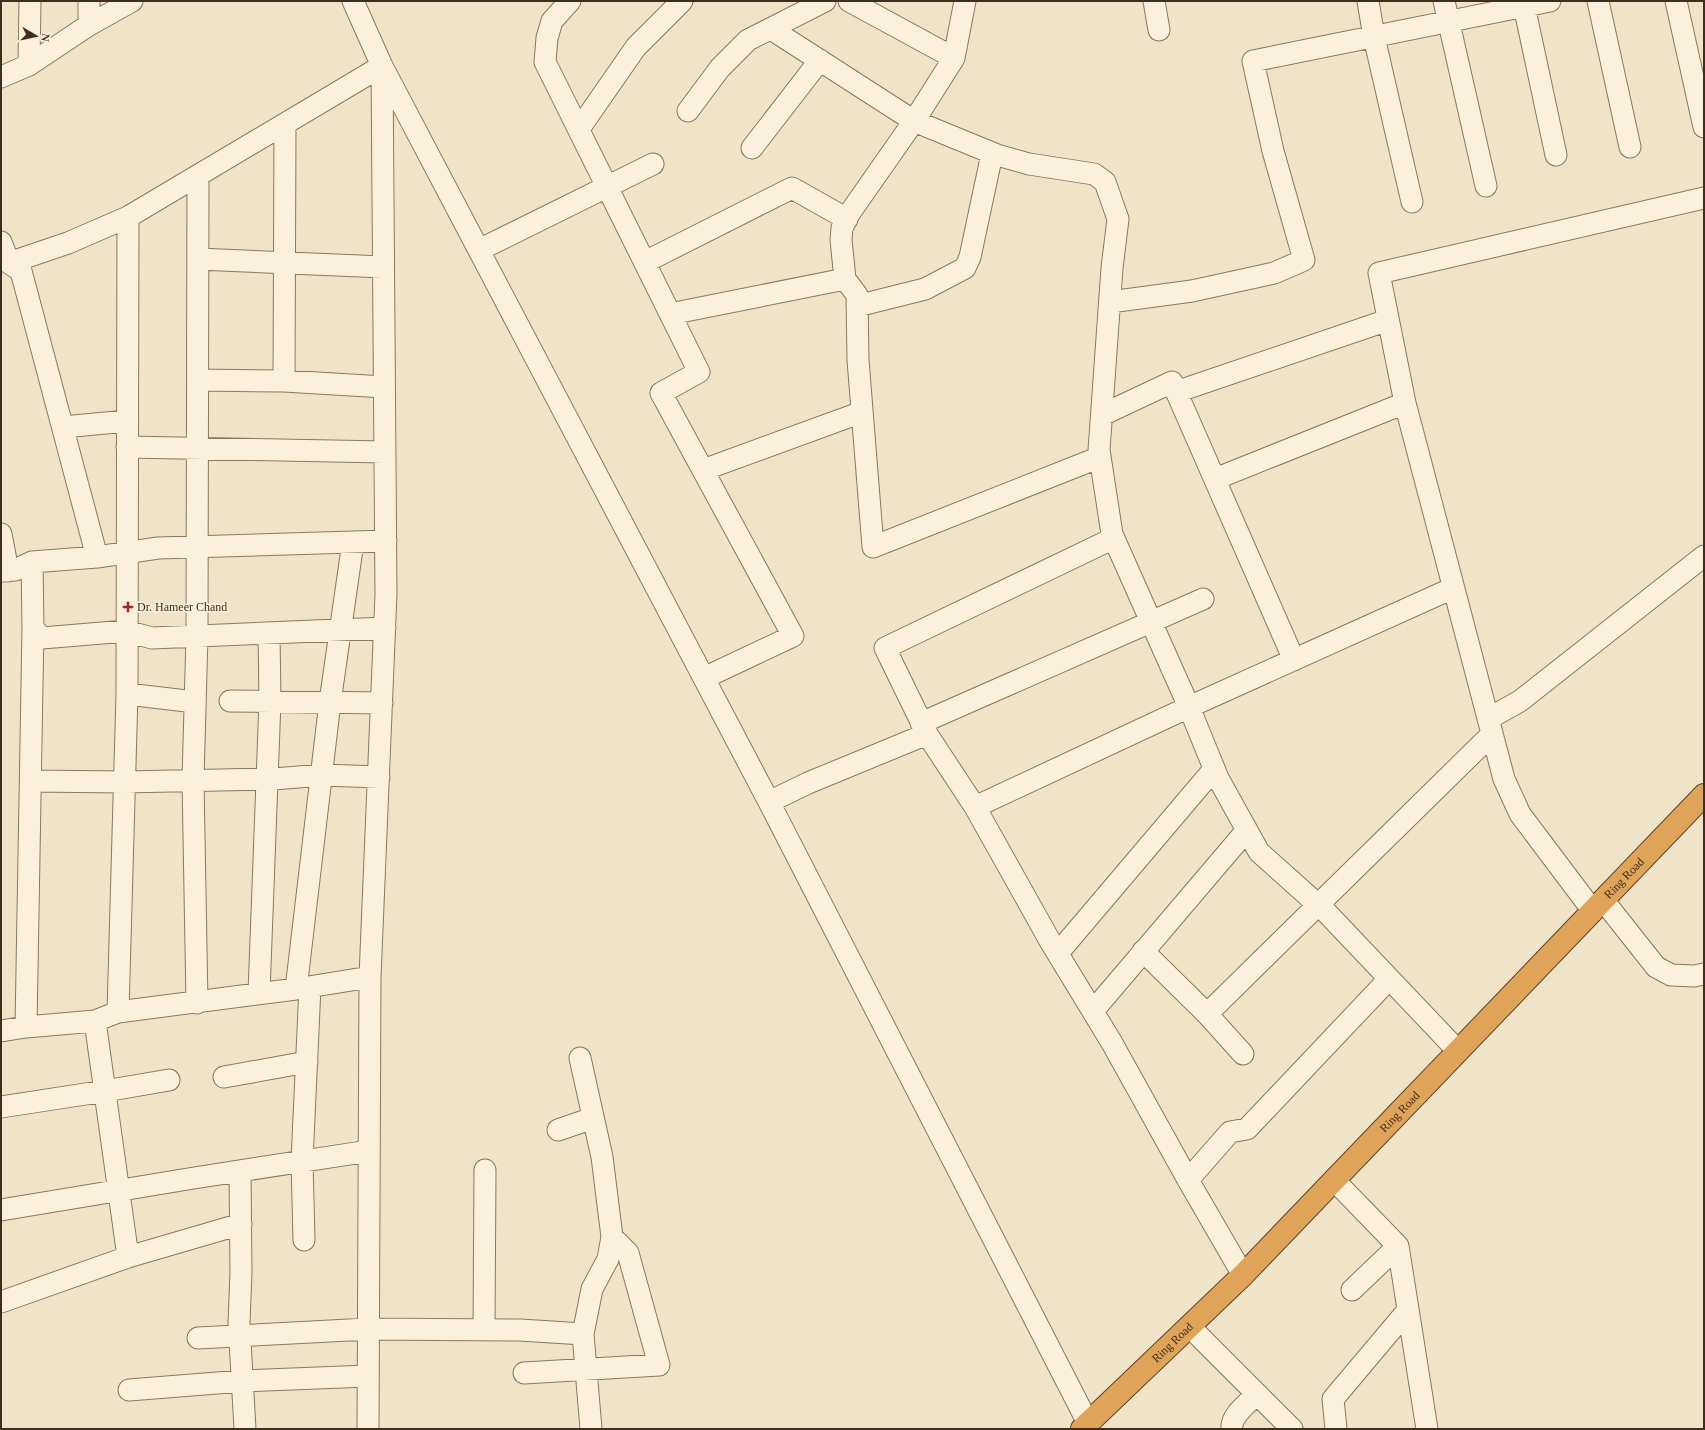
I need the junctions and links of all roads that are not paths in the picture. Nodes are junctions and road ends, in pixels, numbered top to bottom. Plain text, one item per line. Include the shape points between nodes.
1 (30, 1) edge
2 (89, 1) edge
3 (132, 1) edge
4 (353, 1) edge
5 (570, 1) edge
6 (682, 1) edge
7 (825, 1) edge
8 (849, 1) edge
9 (965, 1) edge
10 (1154, 1) edge
11 (1368, 1) edge
12 (1444, 1) edge
13 (1550, 1) edge
14 (1598, 1) edge
15 (1676, 1) edge
16 (1523, 4) edge
17 (1449, 22) junction
18 (89, 25) junction
19 (771, 29) junction
20 (1159, 30) dead end
21 (1374, 37) junction
22 (954, 58) junction
23 (820, 60) junction
24 (29, 65) junction
25 (382, 66) junction
26 (1, 77) edge
27 (688, 111) dead end
28 (914, 121) junction
29 (285, 124) junction
30 (1704, 127) edge
31 (579, 130) junction
32 (752, 148) dead end
33 (1630, 148) dead end
34 (992, 154) junction
35 (1556, 155) dead end
36 (653, 164) dead end
37 (198, 176) junction
38 (1486, 186) dead end
39 (607, 187) junction
40 (1704, 198) edge
41 (1412, 202) dead end
42 (128, 217) junction
43 (847, 220) junction
44 (1, 242) edge
45 (479, 250) junction
46 (198, 259) junction
47 (645, 262) junction
48 (10, 263) junction
49 (285, 264) junction
50 (383, 267) junction
51 (845, 279) junction
52 (1110, 302) junction
53 (857, 306) junction
54 (670, 314) junction
55 (1388, 320) junction
56 (198, 380) junction
57 (284, 381) junction
58 (384, 387) junction
59 (1176, 392) junction
60 (1405, 403) junction
61 (862, 412) junction
62 (1102, 415) junction
63 (127, 421) junction
64 (63, 427) junction
65 (127, 447) junction
66 (197, 449) junction
67 (385, 452) junction
68 (1100, 457) junction
69 (703, 470) junction
70 (1215, 479) junction
71 (1, 534) edge
72 (1114, 538) junction
73 (386, 541) junction
74 (353, 542) junction
75 (197, 546) junction
76 (126, 554) junction
77 (1704, 556) edge
78 (97, 557) junction
79 (32, 562) junction
80 (5, 571) edge
81 (1453, 588) junction
82 (1203, 599) dead end
83 (1152, 622) junction
84 (33, 628) junction
85 (384, 628) junction
86 (340, 630) junction
87 (126, 631) junction
88 (269, 633) junction
89 (197, 636) junction
90 (1294, 660) junction
91 (704, 678) junction
92 (127, 694) junction
93 (230, 701) dead end
94 (270, 701) junction
95 (195, 702) junction
96 (330, 702) junction
97 (382, 703) junction
98 (1189, 707) junction
99 (1490, 726) junction
100 (924, 728) junction
101 (1214, 769) junction
102 (322, 775) junction
103 (378, 777) junction
104 (268, 779) junction
105 (193, 780) junction
106 (31, 781) junction
107 (124, 782) junction
108 (1704, 795) edge
109 (769, 802) junction
110 (975, 806) junction
111 (1247, 830) junction
112 (1318, 905) junction
113 (1598, 905) junction
114 (1143, 951) junction
115 (1058, 953) junction
116 (1704, 974) edge
117 (370, 977) junction
118 (1389, 979) junction
119 (303, 988) junction
120 (259, 993) junction
121 (197, 1003) junction
122 (1093, 1011) junction
123 (118, 1012) junction
124 (1207, 1014) junction
125 (95, 1021) junction
126 (26, 1027) junction
127 (1, 1031) edge
128 (1458, 1051) junction
129 (1243, 1054) dead end
130 (580, 1058) dead end
131 (307, 1062) junction
132 (224, 1077) dead end
133 (169, 1080) dead end
134 (105, 1091) junction
135 (1, 1107) edge
136 (593, 1118) junction
137 (558, 1130) dead end
138 (369, 1151) junction
139 (302, 1161) junction
140 (485, 1170) dead end
141 (240, 1171) junction
142 (1188, 1180) junction
143 (1334, 1180) junction
144 (119, 1190) junction
145 (1, 1210) edge
146 (241, 1224) junction
147 (612, 1237) junction
148 (304, 1240) dead end
149 (1398, 1246) junction
150 (128, 1257) junction
151 (1244, 1275) junction
152 (1352, 1290) dead end
153 (1, 1302) edge
154 (1408, 1310) junction
155 (1190, 1327) junction
156 (368, 1329) junction
157 (484, 1329) junction
158 (583, 1334) junction
159 (240, 1335) junction
160 (198, 1338) dead end
161 (587, 1369) junction
162 (524, 1373) dead end
163 (368, 1376) junction
164 (242, 1381) junction
165 (129, 1390) dead end
166 (1257, 1394) junction
167 (1085, 1426) edge
168 (244, 1429) edge
169 (368, 1429) edge
170 (591, 1429) edge
171 (1232, 1429) edge
172 (1292, 1429) edge
173 (1336, 1429) edge
174 (1427, 1429) edge

1 - 24 street
2 - 18 street
3 - 18 street
4 - 25 street
5 - 31 street via 552,21 547,38 545,62
6 - 31 street via 636,47
7 - 19 street
8 - 22 street
9 - 22 street
10 - 20 street
11 - 21 street
12 - 17 street
13 - 16 street
14 - 33 street
15 - 30 street
16 - 17 street
16 - 35 street
17 - 21 street
17 - 38 street
18 - 24 street
19 - 23 street
19 - 27 street via 748,40 720,68
21 - 41 street
21 - 52 street via 1253,62 1273,151 1304,260 1274,273 1192,291
22 - 28 street
23 - 28 street
23 - 32 street
24 - 26 street
25 - 29 street
25 - 45 street
25 - 50 street
28 - 34 street
28 - 43 street
29 - 37 street
29 - 49 street
31 - 39 street
34 - 52 street via 1029,164 1094,174 1104,182 1118,219
34 - 53 street via 966,268 925,289
36 - 39 street
37 - 42 street
37 - 46 street
39 - 45 street
39 - 47 street
40 - 55 street via 1379,273
42 - 48 street via 68,243
42 - 63 street
43 - 47 street via 792,188
43 - 51 street via 842,228 840,240
44 - 48 street
45 - 91 street
46 - 49 street
46 - 56 street
47 - 54 street
48 - 64 street via 21,271
49 - 50 street
49 - 57 street
50 - 58 street
51 - 53 street via 857,295
51 - 54 street
52 - 62 street
53 - 61 street
54 - 69 street via 699,372 661,393
55 - 59 street
55 - 60 street
56 - 57 street
56 - 66 street
57 - 58 street
58 - 67 street
59 - 62 street via 1172,382
59 - 70 street
60 - 70 street
60 - 81 street
61 - 68 street via 873,547
61 - 69 street
62 - 68 street
63 - 64 street
63 - 65 street
64 - 78 street
65 - 66 street
65 - 76 street
66 - 67 street
66 - 75 street
67 - 73 street
68 - 72 street
69 - 91 street via 793,636
70 - 90 street
71 - 80 street
72 - 83 street
72 - 100 street via 885,648
73 - 74 street
73 - 85 street
74 - 75 street
74 - 86 street
75 - 76 street via 158,548
75 - 89 street
76 - 78 street
76 - 87 street
77 - 99 street
78 - 79 street
79 - 80 street via 15,570
79 - 84 street
81 - 90 street
81 - 99 street
82 - 83 street
83 - 98 street
83 - 100 street
84 - 87 street via 42,638
84 - 106 street
85 - 86 street
85 - 97 street
86 - 88 street
86 - 96 street
87 - 89 street via 152,638
87 - 92 street
88 - 89 street
88 - 94 street
89 - 95 street
90 - 98 street
91 - 109 street
92 - 95 street
92 - 107 street
93 - 94 street
94 - 96 street
94 - 104 street
95 - 105 street
96 - 97 street
96 - 102 street
97 - 103 street
98 - 101 street
98 - 110 street
99 - 112 street
99 - 113 street via 1504,779 1520,814
100 - 109 street
100 - 110 street
101 - 111 street
101 - 115 street
102 - 103 street
102 - 104 street
102 - 119 street
103 - 117 street
104 - 105 street
104 - 120 street
105 - 107 street
105 - 121 street
106 - 107 street
106 - 126 street
107 - 123 street
108 - 113 highway, Ring Road
109 - 167 street
110 - 115 street
111 - 112 street via 1259,852
111 - 114 street
112 - 118 street
112 - 124 street
113 - 116 street via 1656,967 1671,975
113 - 128 highway, Ring Road
114 - 122 street
114 - 124 street
115 - 122 street
117 - 119 street
117 - 138 street
118 - 128 street
118 - 142 street via 1247,1129 1230,1132
119 - 120 street
119 - 131 street
120 - 121 street
121 - 123 street
122 - 142 street
123 - 125 street
124 - 129 street
125 - 126 street
125 - 134 street
126 - 127 street
128 - 143 highway, Ring Road
130 - 136 street
131 - 132 street
131 - 139 street
133 - 134 street
134 - 135 street
134 - 144 street
136 - 137 street
136 - 147 street via 602,1157
138 - 139 street
138 - 156 street
139 - 141 street
139 - 148 street
140 - 157 street
141 - 144 street
141 - 146 street
142 - 151 street
143 - 149 street
143 - 151 highway, Ring Road
144 - 145 street
144 - 150 street
146 - 150 street
146 - 159 street
147 - 158 street via 608,1260 592,1289
147 - 161 street via 628,1252 659,1364
149 - 152 street
149 - 154 street
150 - 153 street
151 - 155 highway, Ring Road
154 - 173 street via 1333,1399
154 - 174 street
155 - 166 street
155 - 167 highway, Ring Road
156 - 157 street
156 - 159 street
156 - 163 street
157 - 158 street
158 - 161 street
159 - 160 street
159 - 164 street
161 - 162 street
161 - 170 street
163 - 164 street
163 - 169 street
164 - 165 street
164 - 168 street
166 - 171 street via 1238,1413
166 - 172 street

